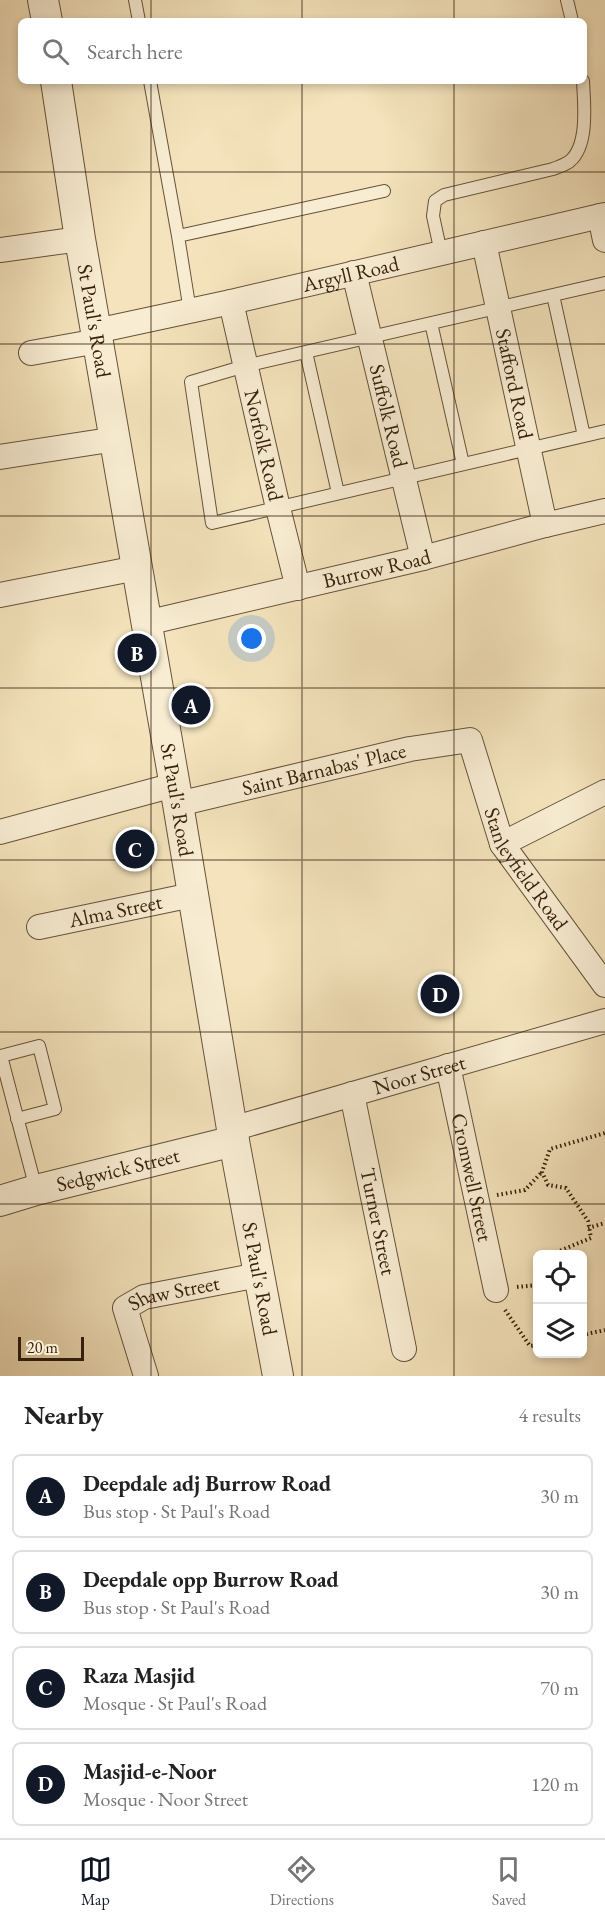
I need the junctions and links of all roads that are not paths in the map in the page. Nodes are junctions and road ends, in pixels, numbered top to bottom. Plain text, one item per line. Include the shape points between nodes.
1 (43, 0) edge
2 (135, 0) edge
3 (567, 0) edge
4 (46, 18) edge
5 (138, 18) edge
6 (571, 18) edge
7 (56, 84) edge
8 (151, 84) edge
9 (583, 84) edge
10 (384, 190) dead end
11 (602, 216) edge
12 (178, 236) junction
13 (80, 239) junction
14 (605, 240) edge
15 (484, 243) junction
16 (0, 250) edge
17 (441, 253) junction
18 (354, 273) junction
19 (605, 283) edge
20 (553, 295) junction
21 (231, 303) junction
22 (498, 308) junction
23 (190, 311) junction
24 (431, 323) junction
25 (97, 336) junction
26 (370, 337) junction
27 (306, 352) junction
28 (31, 353) dead end
29 (245, 366) junction
30 (605, 431) edge
31 (584, 436) junction
32 (116, 439) junction
33 (528, 449) junction
34 (0, 457) edge
35 (463, 464) junction
36 (403, 479) junction
37 (338, 494) junction
38 (278, 508) junction
39 (605, 511) edge
40 (545, 525) junction
41 (423, 558) junction
42 (137, 568) junction
43 (298, 588) junction
44 (0, 595) edge
45 (148, 634) junction
46 (470, 740) joint
47 (605, 792) edge
48 (176, 794) junction
49 (0, 832) edge
50 (502, 844) junction
51 (192, 896) junction
52 (39, 927) dead end
53 (605, 985) edge
54 (605, 1021) edge
55 (448, 1066) junction
56 (352, 1094) junction
57 (17, 1119) junction
58 (233, 1135) junction
59 (36, 1190) junction
60 (0, 1201) edge
61 (260, 1275) junction
62 (496, 1290) road end
63 (404, 1349) dead end
64 (146, 1376) edge
65 (278, 1376) edge

1 - 4 street
2 - 5 lane
3 - 6 lane
7 - 13 street, St Paul's Road
8 - 12 lane
9 - 17 lane via 584,128 575,156 553,169 444,195 435,201 433,216
10 - 12 lane
11 - 14 street
11 - 15 street, Argyll Road
12 - 23 lane
13 - 16 street
13 - 25 street, St Paul's Road
15 - 17 street, Argyll Road
15 - 22 street, Stafford Road
17 - 18 street, Argyll Road
18 - 21 street, Argyll Road
18 - 26 street, Suffolk Road
19 - 20 lane
20 - 22 lane
20 - 31 lane
21 - 23 street, Argyll Road
21 - 29 street, Norfolk Road
22 - 24 lane
22 - 33 street, Stafford Road
23 - 25 street, Argyll Road
24 - 26 lane
24 - 35 lane
25 - 28 street, Argyll Road
25 - 32 street, St Paul's Road
26 - 27 lane
26 - 36 street, Suffolk Road
27 - 29 lane
27 - 37 lane
29 - 38 street, Norfolk Road
29 - 38 lane via 191,382 212,523
30 - 31 lane
31 - 33 lane
32 - 34 street
32 - 42 street, St Paul's Road
33 - 35 lane
33 - 40 street, Stafford Road
35 - 36 lane
36 - 37 lane
36 - 41 street, Suffolk Road
37 - 38 lane
38 - 43 street, Norfolk Road
39 - 40 street, Burrow Road
40 - 41 street, Burrow Road
41 - 43 street, Burrow Road
42 - 44 street
42 - 45 street, St Paul's Road
43 - 45 street, Burrow Road
45 - 48 street, St Paul's Road
46 - 48 street, Saint Barnabas' Place
46 - 50 street, Stanleyfield Road
47 - 50 street
48 - 49 street, Saint Barnabas' Place
48 - 51 street, St Paul's Road
50 - 53 street, Stanleyfield Road
51 - 52 street, Alma Street
51 - 58 street, St Paul's Road
54 - 55 street, Noor Street
55 - 56 street, Noor Street
55 - 62 street, Cromwell Street
56 - 58 street, Noor Street
56 - 63 street, Turner Street
57 - 57 lane via 1,1056 39,1046 55,1109
57 - 59 lane
58 - 59 street, Sedgwick Street
58 - 61 street, St Paul's Road
59 - 60 street, Sedgwick Street
61 - 64 street, Shaw Street via 144,1298 125,1308
61 - 65 street, St Paul's Road

